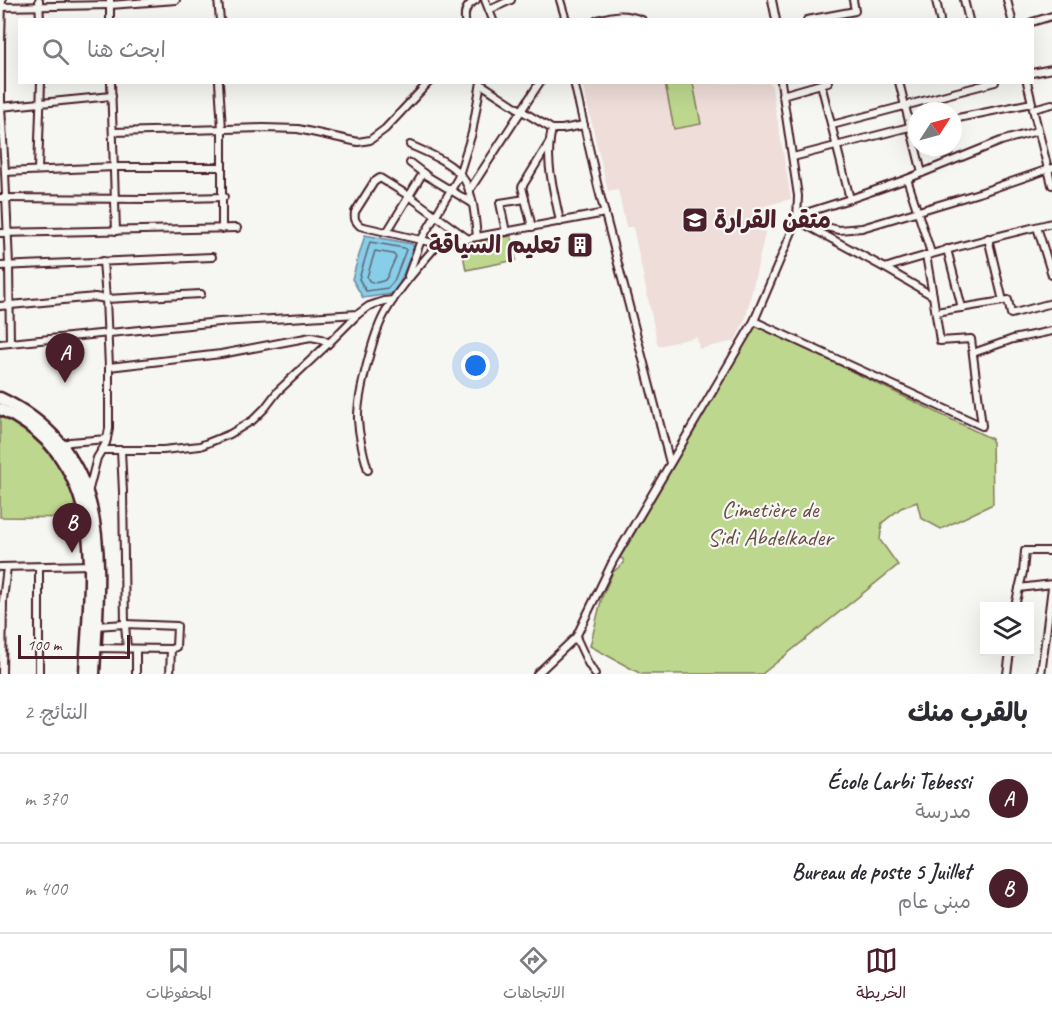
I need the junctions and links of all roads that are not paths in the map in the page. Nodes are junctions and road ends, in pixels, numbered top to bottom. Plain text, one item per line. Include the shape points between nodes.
1 (176, 0) edge
2 (218, 0) edge
3 (476, 0) edge
4 (485, 0) edge
5 (511, 0) edge
6 (561, 0) edge
7 (772, 0) edge
8 (853, 0) edge
9 (936, 0) edge
10 (964, 0) edge
11 (1007, 0) edge
12 (156, 1) edge
13 (110, 2) edge
14 (39, 3) edge
15 (2, 4) edge
16 (489, 10) junction
17 (850, 12) junction
18 (1052, 16) edge
19 (40, 18) edge
20 (110, 18) edge
21 (220, 18) edge
22 (465, 18) edge
23 (493, 18) edge
24 (566, 18) edge
25 (605, 18) edge
26 (637, 18) edge
27 (776, 18) edge
28 (818, 18) edge
29 (852, 18) edge
30 (940, 18) edge
31 (968, 18) edge
32 (1012, 18) edge
33 (1034, 21) edge
34 (0, 42) edge
35 (1052, 69) edge
36 (0, 74) edge
37 (1034, 74) edge
38 (41, 84) edge
39 (111, 84) edge
40 (219, 84) edge
41 (427, 84) edge
42 (481, 84) edge
43 (482, 84) edge
44 (539, 84) edge
45 (574, 84) edge
46 (781, 84) edge
47 (820, 84) edge
48 (824, 84) edge
49 (900, 84) edge
50 (982, 84) edge
51 (1027, 84) edge
52 (782, 95) junction
53 (112, 96) junction
54 (41, 103) junction
55 (1052, 104) edge
56 (906, 105) junction
57 (1032, 106) junction
58 (0, 107) edge
59 (522, 111) junction
60 (908, 111) edge
61 (962, 118) edge
62 (584, 125) junction
63 (832, 125) junction
64 (908, 127) edge
65 (222, 129) junction
66 (552, 129) junction
67 (1037, 131) junction
68 (113, 132) junction
69 (549, 143) junction
70 (410, 145) dead end
71 (837, 146) junction
72 (793, 156) junction
73 (919, 156) edge
74 (410, 163) dead end
75 (114, 167) junction
76 (222, 167) junction
77 (3, 168) edge
78 (1050, 169) edge
79 (38, 171) junction
80 (423, 173) junction
81 (922, 173) junction
82 (460, 174) junction
83 (907, 179) junction
84 (1052, 185) edge
85 (450, 191) junction
86 (469, 191) junction
87 (409, 196) junction
88 (223, 197) junction
89 (3, 198) edge
90 (115, 199) junction
91 (525, 199) junction
92 (850, 199) junction
93 (472, 203) junction
94 (918, 211) junction
95 (605, 213) junction
96 (436, 215) junction
97 (796, 218) junction
98 (560, 222) junction
99 (1052, 223) edge
100 (532, 227) junction
101 (1036, 227) junction
102 (237, 228) dead end
103 (222, 229) junction
104 (116, 231) junction
105 (387, 232) junction
106 (506, 232) junction
107 (4, 233) edge
108 (477, 237) junction
109 (988, 238) junction
110 (468, 239) junction
111 (421, 240) junction
112 (438, 244) junction
113 (1052, 246) edge
114 (1044, 248) junction
115 (947, 249) junction
116 (928, 254) junction
117 (212, 257) dead end
118 (104, 261) junction
119 (9, 265) junction
120 (0, 266) edge
121 (885, 268) junction
122 (1052, 275) edge
123 (406, 282) junction
124 (201, 294) dead end
125 (933, 296) junction
126 (106, 299) junction
127 (393, 300) junction
128 (1003, 301) junction
129 (1052, 303) edge
130 (10, 304) junction
131 (0, 306) edge
132 (962, 308) junction
133 (936, 312) junction
134 (358, 314) junction
135 (754, 321) junction
136 (1052, 331) edge
137 (106, 334) junction
138 (10, 343) junction
139 (329, 343) junction
140 (0, 344) edge
141 (973, 353) junction
142 (109, 367) junction
143 (0, 398) edge
144 (0, 408) edge
145 (107, 439) junction
146 (57, 447) junction
147 (101, 450) junction
148 (121, 450) junction
149 (670, 463) junction
150 (368, 470) dead end
151 (87, 494) junction
152 (1052, 551) edge
153 (94, 565) junction
154 (3, 567) edge
155 (39, 567) junction
156 (1052, 585) edge
157 (1019, 588) junction
158 (1017, 602) edge
159 (125, 624) junction
160 (96, 626) junction
161 (1049, 626) edge
162 (576, 637) junction
163 (90, 648) junction
164 (128, 649) junction
165 (136, 649) junction
166 (171, 649) junction
167 (1009, 656) edge
168 (2, 674) edge
169 (39, 674) edge
170 (85, 674) edge
171 (94, 674) edge
172 (136, 674) edge
173 (170, 674) edge
174 (537, 674) edge
175 (595, 674) edge
176 (1007, 674) edge
177 (1041, 674) edge

1 - 12 street
2 - 21 street
3 - 22 street via 468,6
4 - 16 street
5 - 16 street
6 - 24 street
7 - 27 street
8 - 17 street via 855,11
9 - 30 street
10 - 31 street
11 - 32 street
12 - 13 street
13 - 14 street
13 - 20 street
14 - 15 street
14 - 19 street
15 - 34 street
16 - 23 street
17 - 28 street
17 - 29 street
18 - 33 street
25 - 26 street via 626,14
34 - 36 street
35 - 37 street
36 - 58 street
38 - 54 street
39 - 53 street
40 - 65 street
41 - 65 street via 370,140 358,142 298,129
42 - 82 street
43 - 59 street
44 - 59 street
45 - 62 street
46 - 52 street
47 - 52 street
48 - 63 street
49 - 56 street
50 - 56 street
51 - 57 street
52 - 72 street
53 - 54 street
53 - 68 street
54 - 58 street
54 - 79 street
55 - 57 street
56 - 60 street
56 - 63 street
57 - 61 street
57 - 67 street
58 - 77 street
59 - 66 street
59 - 86 street
62 - 66 street
62 - 95 street
63 - 71 street
64 - 71 street
65 - 68 street
65 - 76 street
66 - 69 street
67 - 78 street
67 - 81 street
68 - 75 street
69 - 91 street via 522,187
69 - 98 street
70 - 82 street
71 - 72 street
71 - 92 street
72 - 97 street via 798,196
73 - 81 street
74 - 80 street
75 - 76 street
75 - 79 street
75 - 90 street
76 - 88 street
77 - 79 street
77 - 89 street
78 - 84 street
78 - 94 street
80 - 85 street
80 - 87 street
81 - 83 street
82 - 85 street
82 - 86 street
83 - 92 street
83 - 94 street
85 - 93 street
85 - 96 street
86 - 93 street
87 - 96 street
87 - 105 street
87 - 105 street via 377,179 356,212 354,217 360,226
88 - 90 street
88 - 103 street
89 - 90 street
89 - 107 street
90 - 104 street
91 - 100 street
91 - 106 street via 500,203
92 - 97 street
93 - 108 street
94 - 97 street via 862,228 839,230
94 - 116 street
95 - 98 street
95 - 149 street
96 - 110 street
96 - 111 street
97 - 121 street
97 - 135 street
98 - 100 street
99 - 101 street
100 - 106 street
101 - 109 street
101 - 114 street
102 - 103 street
103 - 104 street
104 - 107 street
105 - 111 street
106 - 108 street
107 - 119 street
108 - 110 street
109 - 115 street
109 - 128 street
110 - 112 street
111 - 112 street
111 - 123 street
112 - 123 street
113 - 114 street
114 - 122 street
115 - 116 street
115 - 132 street
116 - 121 street
116 - 125 street
117 - 118 street
118 - 119 street
118 - 126 street
119 - 120 street
119 - 130 street
121 - 125 street
123 - 127 street
124 - 126 street
125 - 133 street
126 - 130 street
126 - 137 street
127 - 134 street via 369,306
127 - 150 street via 375,338 363,383 358,418
128 - 129 street via 1008,300 1011,314
128 - 132 street
130 - 131 street
130 - 138 street
132 - 133 street
133 - 141 street via 940,341 970,339
134 - 137 street via 219,322
134 - 139 street
135 - 141 street via 982,426
135 - 149 street
136 - 141 street
137 - 138 street
137 - 142 street
138 - 140 street
139 - 142 street via 311,337 298,338 221,354
139 - 148 street via 253,420 230,434 200,446
142 - 145 street
143 - 146 main road via 31,416 46,429
144 - 146 main road
145 - 146 street
145 - 147 street
146 - 151 main road via 78,473
146 - 153 main road via 80,495
147 - 148 street
147 - 151 street
148 - 159 street
149 - 162 street via 613,561
151 - 153 main road via 96,527
152 - 157 street via 1025,551
153 - 155 street
153 - 160 main road
153 - 163 main road
154 - 155 street
154 - 168 street
155 - 169 street
156 - 157 street
156 - 161 street
157 - 158 street
159 - 160 street
159 - 164 street
159 - 166 street via 177,626 177,648
160 - 163 main road
161 - 177 street
162 - 174 street
162 - 175 street
163 - 164 street
163 - 170 main road
163 - 171 main road
164 - 165 street
165 - 166 street
165 - 172 street
166 - 173 street
167 - 176 street

